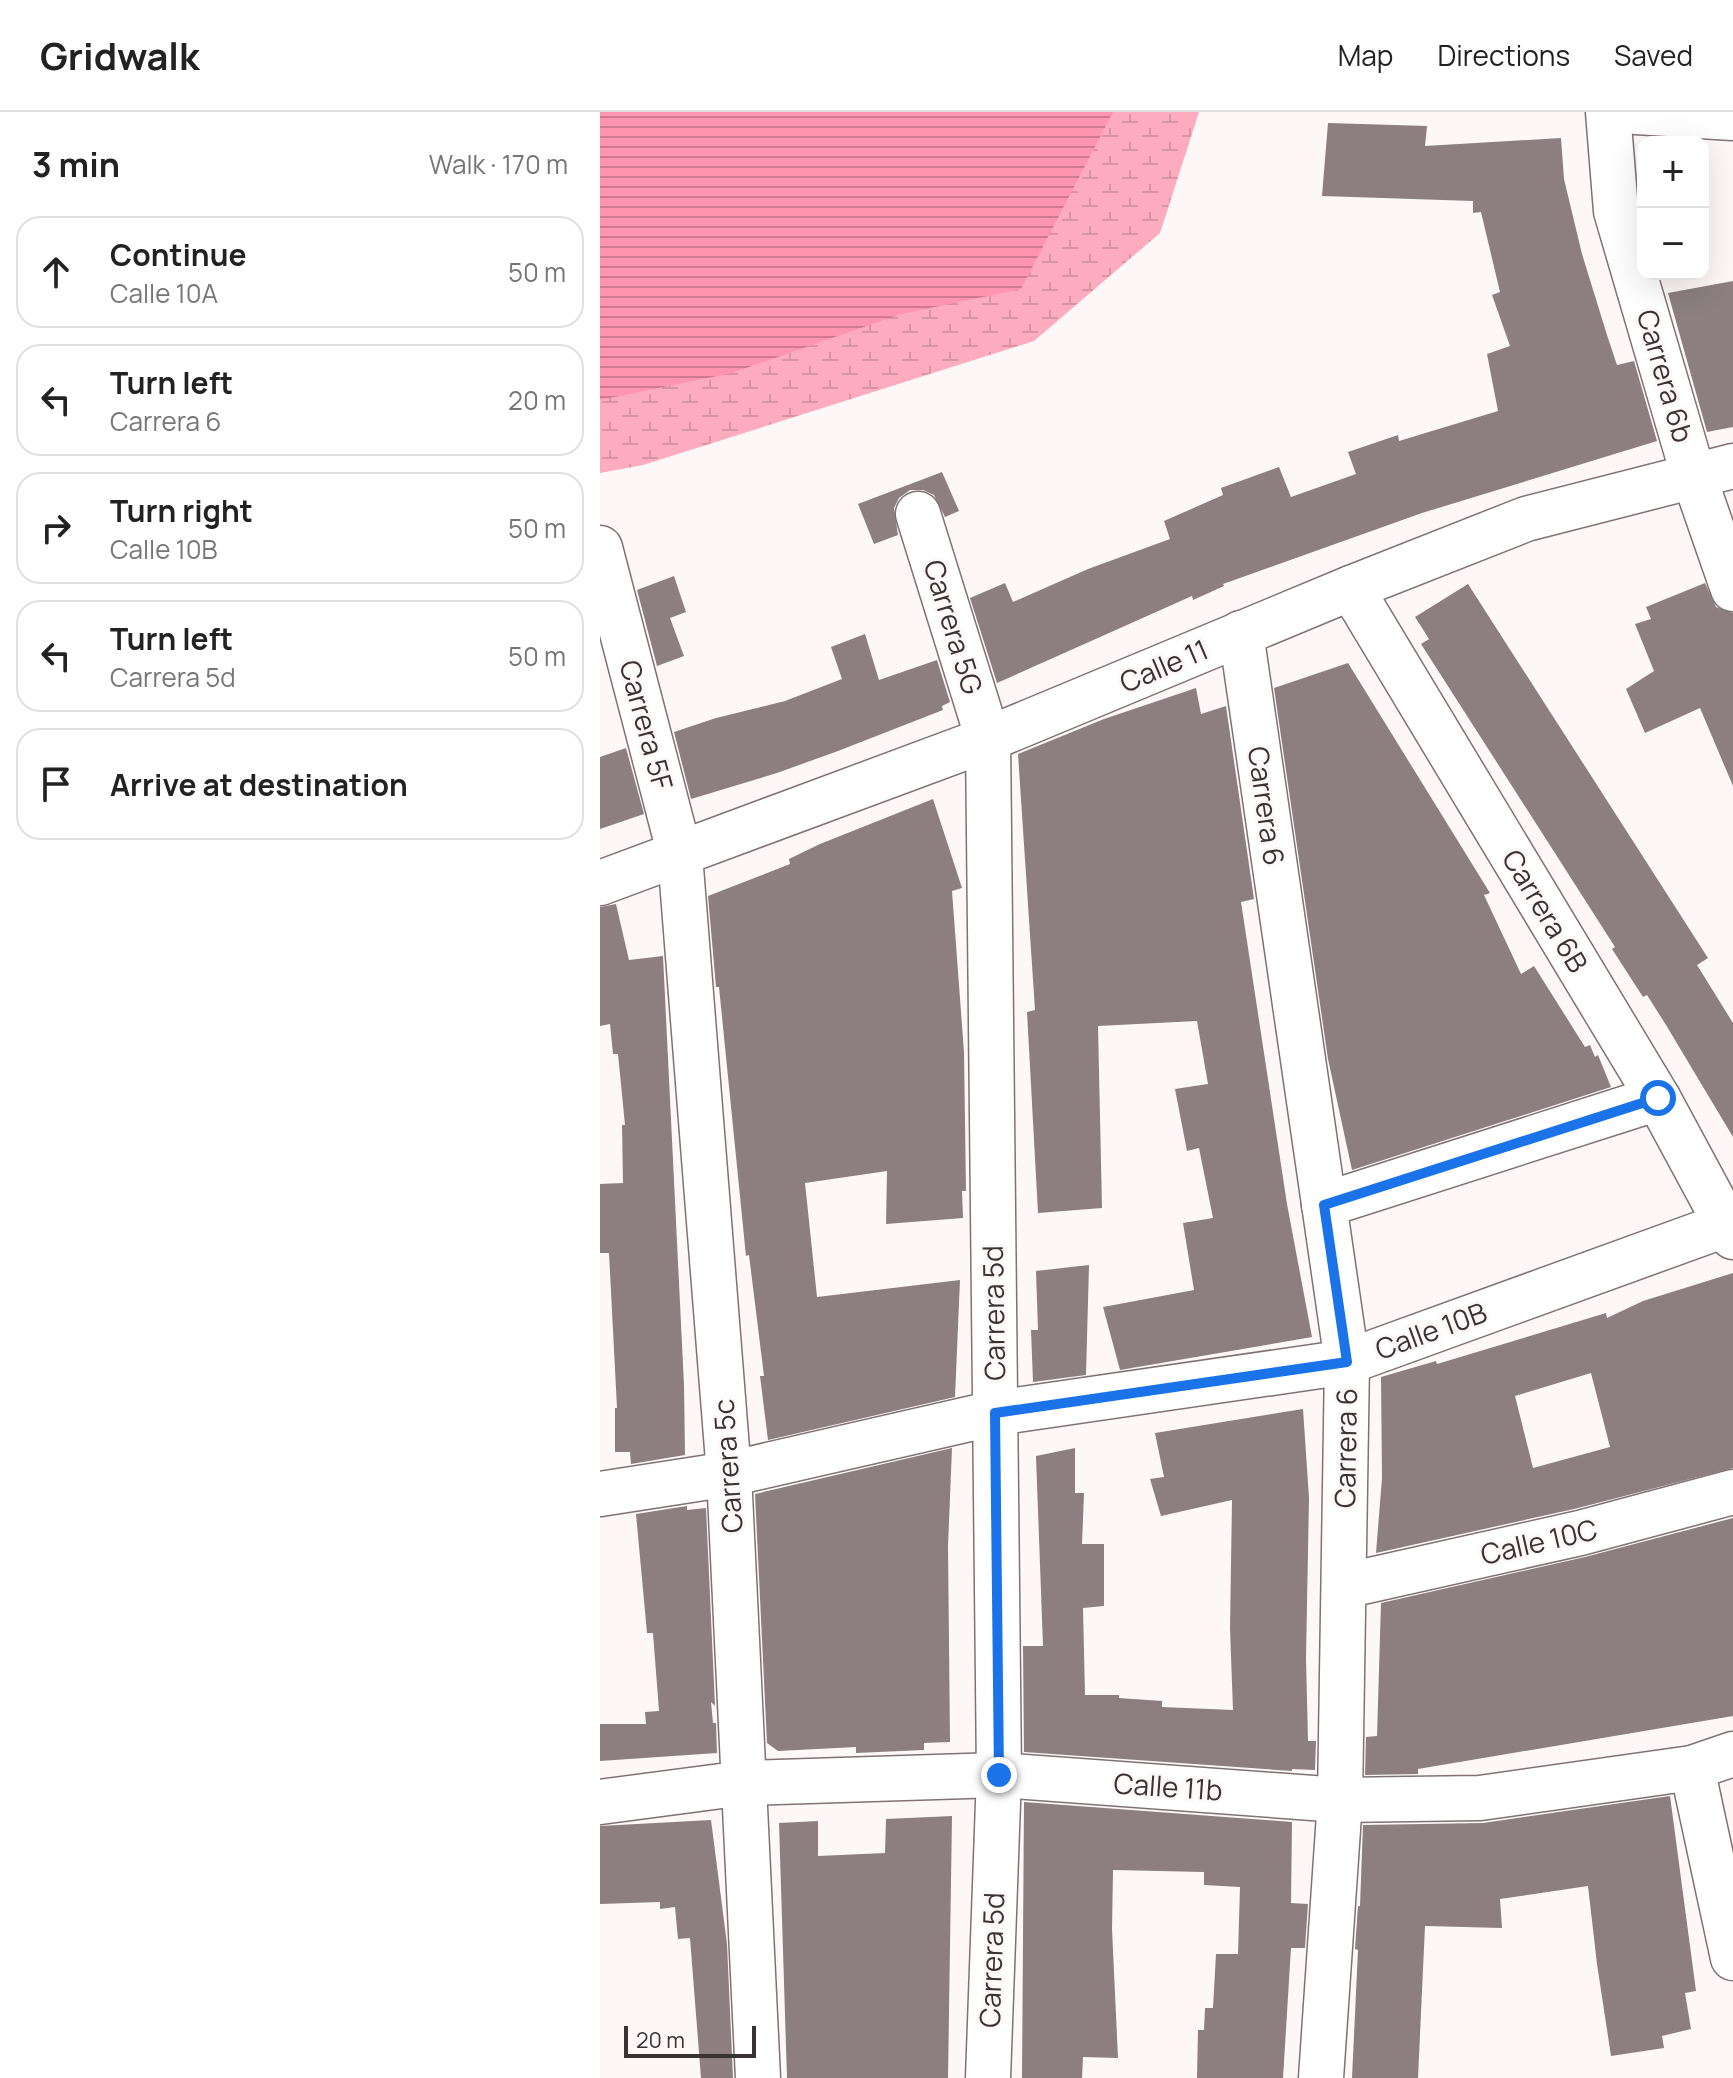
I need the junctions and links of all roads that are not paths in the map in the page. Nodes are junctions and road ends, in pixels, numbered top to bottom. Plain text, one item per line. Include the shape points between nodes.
1 (1608, 112) edge
2 (1636, 112) edge
3 (1733, 118) edge
4 (1713, 470) edge
5 (918, 514) dead end
6 (600, 548) edge
7 (1351, 588) junction
8 (1733, 589) edge
9 (1241, 633) junction
10 (988, 739) junction
11 (680, 855) junction
12 (600, 883) edge
13 (1658, 1098) junction
14 (1324, 1205) junction
15 (1731, 1228) edge
16 (1347, 1362) junction
17 (995, 1413) junction
18 (729, 1474) junction
19 (1733, 1492) edge
20 (600, 1494) edge
21 (1344, 1586) junction
22 (1733, 1754) edge
23 (1692, 1768) junction
24 (999, 1775) junction
25 (744, 1783) junction
26 (1340, 1800) junction
27 (600, 1802) edge
28 (1733, 1958) edge
29 (758, 2078) edge
30 (988, 2078) edge
31 (1321, 2078) edge

1 - 4 street, Carrera 6b via 1616,211
2 - 3 street
4 - 7 street, Calle 11 via 1526,519
4 - 8 street, Carrera 6b
5 - 10 street, Carrera 5G
6 - 11 street, Carrera 5F
7 - 9 street, Calle 11
7 - 13 street, Carrera 6B
9 - 10 street, Calle 11
9 - 14 street, Carrera 6
10 - 11 street, Calle 11
10 - 17 street, Carrera 5d
11 - 12 street, Calle 11
11 - 18 street, Carrera 5c
13 - 14 street
13 - 15 street, Carrera 6B
14 - 16 street, Carrera 6
15 - 16 street, Calle 10B
16 - 17 street, Calle 10B
16 - 21 street, Carrera 6
17 - 18 street, Calle 10B
17 - 24 street, Carrera 5d
18 - 20 street, Calle 10B
18 - 25 street, Carrera 5c
19 - 21 street, Calle 10C
21 - 26 street, Carrera 6
22 - 23 street, Calle 11b
23 - 26 street, Calle 11b via 1480,1798
23 - 28 street
24 - 25 street, Calle 11b
24 - 26 street, Calle 11b
24 - 30 street, Carrera 5d
25 - 27 street, Calle 11b
25 - 29 street, Carrera 5c
26 - 31 street, Carrera 6

